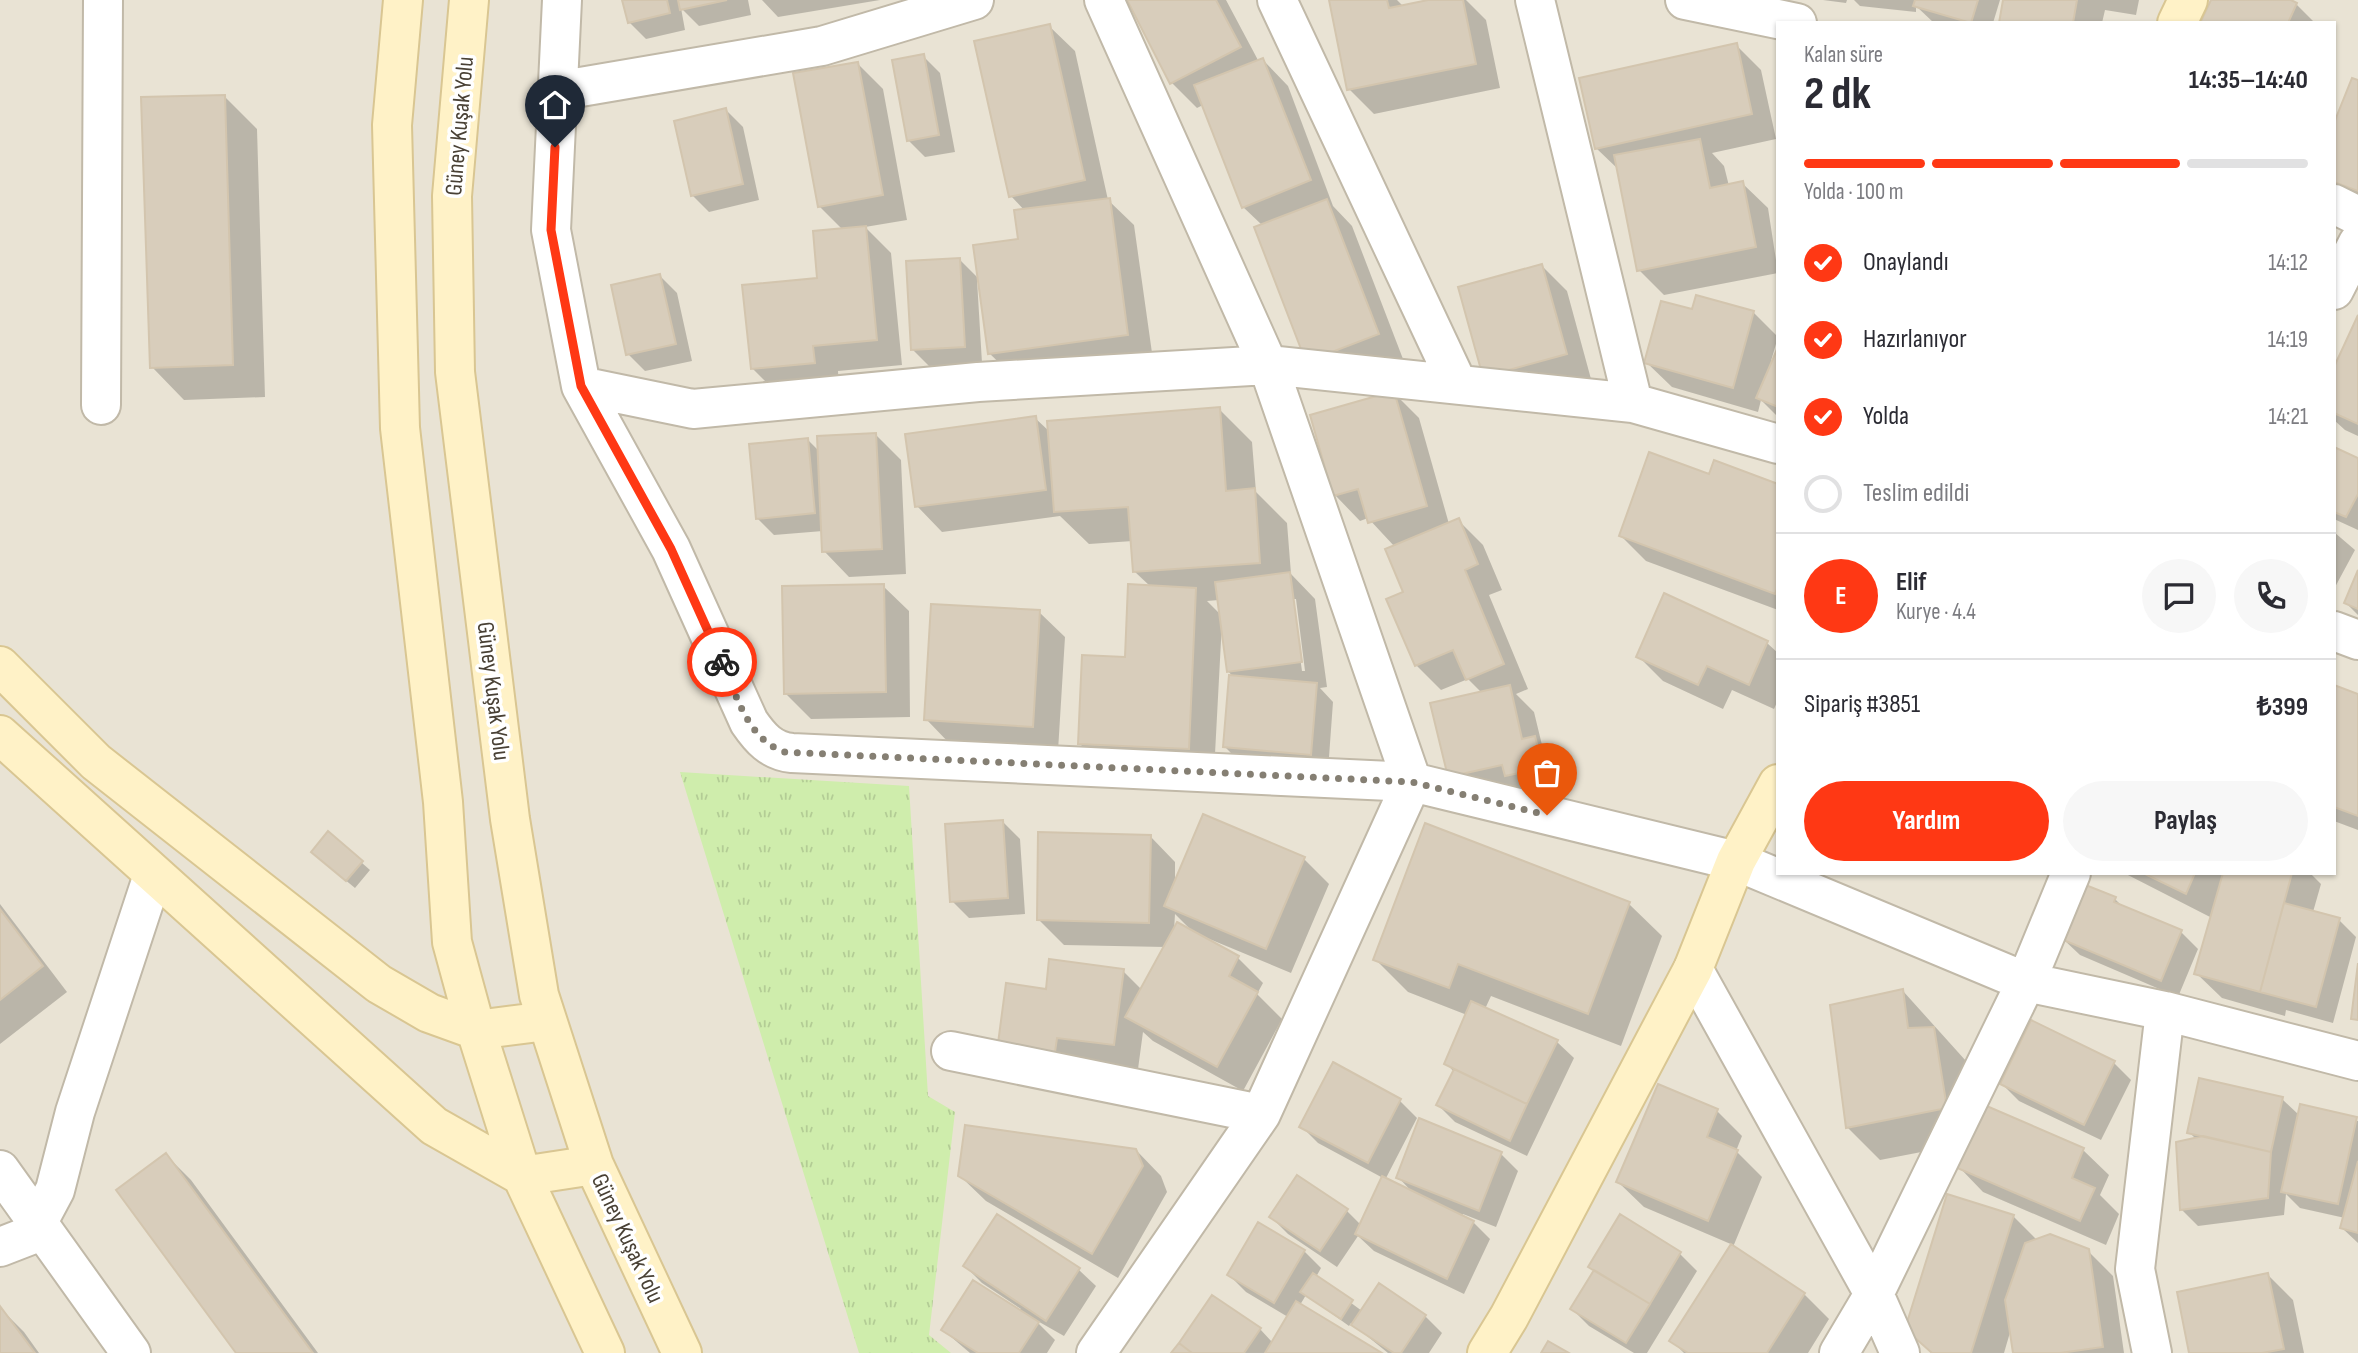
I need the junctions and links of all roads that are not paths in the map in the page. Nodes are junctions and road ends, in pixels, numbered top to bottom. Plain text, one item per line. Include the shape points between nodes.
1 (103, 0) edge
2 (403, 0) edge
3 (469, 0) edge
4 (562, 0) edge
5 (974, 0) edge
6 (1104, 0) edge
7 (1277, 0) edge
8 (1535, 0) edge
9 (1685, 0) edge
10 (2188, 0) edge
11 (1787, 21) edge
12 (2178, 21) edge
13 (557, 91) junction
14 (2336, 205) edge
15 (2358, 216) edge
16 (2358, 243) edge
17 (2336, 286) edge
18 (1268, 365) junction
19 (1457, 383) junction
20 (581, 386) junction
21 (1633, 403) junction
22 (101, 405) dead end
23 (1776, 443) edge
24 (2336, 632) edge
25 (2358, 640) edge
26 (0, 666) edge
27 (0, 735) edge
28 (1412, 782) junction
29 (1776, 788) edge
30 (1736, 862) junction
31 (2070, 875) edge
32 (153, 876) junction
33 (1693, 969) junction
34 (2026, 982) junction
35 (2165, 1011) junction
36 (547, 1021) junction
37 (475, 1031) junction
38 (951, 1051) dead end
39 (2358, 1061) edge
40 (1261, 1114) junction
41 (594, 1165) junction
42 (0, 1170) edge
43 (522, 1176) junction
44 (38, 1220) junction
45 (0, 1247) edge
46 (1874, 1294) junction
47 (131, 1353) edge
48 (605, 1353) edge
49 (682, 1353) edge
50 (1096, 1353) edge
51 (1487, 1353) edge
52 (1839, 1353) edge
53 (1900, 1353) edge
54 (2152, 1353) edge

1 - 22 street
2 - 37 main road via 392,125 400,428 443,802 452,942
3 - 36 main road, Güney Kuşak Yolu via 452,196 455,372 510,819
4 - 13 street
5 - 13 street via 822,46
6 - 18 street
7 - 19 street
8 - 21 street
9 - 11 street
10 - 12 main road
13 - 20 street via 551,230
14 - 15 street
16 - 17 street
18 - 19 street
18 - 20 street via 978,382 693,410
18 - 28 street
19 - 21 street
20 - 28 street via 671,549 749,722 773,748 792,753
21 - 23 street
24 - 25 street
26 - 37 main road via 96,762 379,984 429,1013
27 - 32 main road
28 - 30 street
28 - 40 street
29 - 30 main road
30 - 33 main road
30 - 34 street
31 - 34 street
32 - 43 main road via 434,1126
32 - 44 street via 75,1112 55,1190
33 - 46 street
33 - 51 main road
34 - 35 street
34 - 46 street
35 - 39 street
35 - 54 street via 2135,1269
36 - 37 main road
36 - 41 main road, Güney Kuşak Yolu
37 - 43 main road
38 - 40 street
40 - 50 street
41 - 43 main road
41 - 49 main road, Güney Kuşak Yolu
42 - 44 street
43 - 48 main road
44 - 45 street via 31,1235
44 - 47 street
46 - 52 street
46 - 53 street

